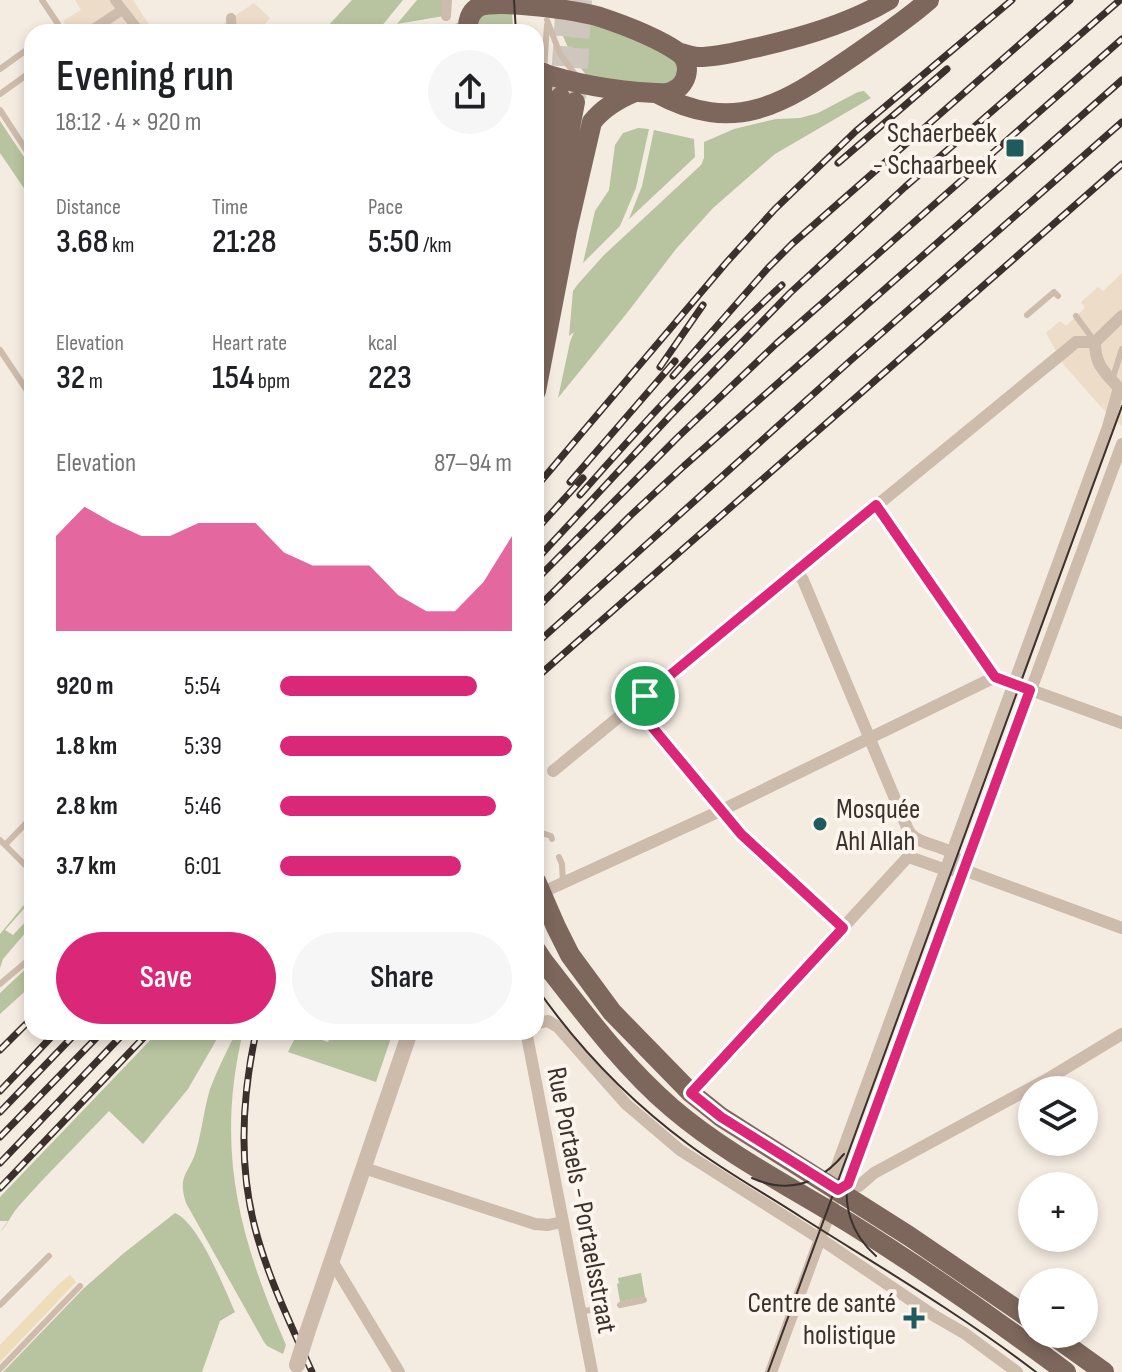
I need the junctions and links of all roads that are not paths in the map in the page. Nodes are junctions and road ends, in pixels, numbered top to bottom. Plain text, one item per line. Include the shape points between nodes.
1 (42, 0) edge
2 (889, 0) edge
3 (929, 0) edge
4 (118, 5) edge
5 (598, 8) edge
6 (548, 9) edge
7 (231, 18) dead end
8 (58, 24) edge
9 (98, 24) edge
10 (133, 24) edge
11 (232, 24) edge
12 (469, 24) edge
13 (544, 40) edge
14 (24, 52) edge
15 (681, 53) junction
16 (0, 69) edge
17 (544, 75) edge
18 (24, 77) edge
19 (646, 92) junction
20 (0, 94) edge
21 (572, 94) junction
22 (0, 110) edge
23 (24, 147) edge
24 (544, 194) edge
25 (544, 258) edge
26 (1058, 296) dead end
27 (1027, 315) dead end
28 (1076, 316) dead end
29 (1122, 316) edge
30 (1095, 342) junction
31 (1122, 349) edge
32 (0, 350) edge
33 (544, 351) edge
34 (24, 386) edge
35 (1118, 387) edge
36 (1118, 407) edge
37 (1122, 444) edge
38 (876, 505) junction
39 (796, 571) junction
40 (995, 677) junction
41 (1015, 684) junction
42 (1030, 690) junction
43 (634, 705) junction
44 (1122, 723) edge
45 (870, 738) junction
46 (553, 771) dead end
47 (720, 811) junction
48 (24, 824) edge
49 (544, 834) edge
50 (552, 839) dead end
51 (2, 842) edge
52 (952, 853) junction
53 (559, 857) dead end
54 (24, 864) edge
55 (946, 870) junction
56 (964, 870) junction
57 (563, 883) junction
58 (544, 888) edge
59 (544, 901) edge
60 (843, 928) junction
61 (1122, 928) edge
62 (544, 962) edge
63 (24, 964) edge
64 (0, 984) edge
65 (544, 1022) edge
66 (1122, 1034) edge
67 (407, 1040) edge
68 (528, 1040) edge
69 (691, 1093) junction
70 (364, 1168) junction
71 (838, 1190) junction
72 (860, 1196) junction
73 (830, 1211) junction
74 (562, 1222) junction
75 (820, 1238) junction
76 (49, 1256) dead end
77 (332, 1261) junction
78 (80, 1286) dead end
79 (644, 1300) dead end
80 (0, 1305) edge
81 (620, 1305) dead end
82 (595, 1309) dead end
83 (1018, 1310) edge
84 (580, 1312) junction
85 (1071, 1348) edge
86 (296, 1368) edge
87 (0, 1369) edge
88 (399, 1372) edge
89 (592, 1372) edge
90 (771, 1372) edge
91 (1017, 1372) edge
92 (1066, 1372) edge
93 (1104, 1372) edge

1 - 8 lane
2 - 15 main road via 775,43 726,55
3 - 19 main road via 824,76 754,111 705,111
4 - 9 street
4 - 10 street
5 - 6 main road
5 - 15 main road
6 - 12 main road via 525,3 486,4 475,10
6 - 13 lane
6 - 21 lane
7 - 11 street
14 - 16 lane
15 - 19 main road via 687,67 680,87
17 - 21 main road
18 - 20 lane
19 - 21 main road
19 - 33 main road via 620,98 592,122
21 - 24 main road
21 - 25 main road
22 - 23 lane
26 - 27 lane via 1054,292
28 - 30 lane
29 - 30 street
30 - 35 street via 1100,366
30 - 38 street via 1076,342
31 - 35 lane
32 - 34 lane
35 - 36 street
36 - 41 street
37 - 42 street
38 - 39 street
38 - 40 street
39 - 43 street
39 - 45 street
40 - 41 street
40 - 45 street
41 - 42 street
41 - 52 street
42 - 44 street
42 - 56 street
43 - 46 street
43 - 47 street
45 - 47 street
45 - 52 street via 909,832
47 - 57 street
47 - 60 street
48 - 51 lane
49 - 50 lane
51 - 54 lane
52 - 55 street
52 - 56 street
53 - 57 lane
55 - 56 street
55 - 60 street via 906,859
55 - 71 street via 833,1177
56 - 61 street
56 - 71 street via 848,1184
57 - 58 street
59 - 69 main road via 570,955 612,1012
60 - 69 street
62 - 73 main road via 616,1053 672,1108 715,1141
63 - 64 lane
65 - 75 street via 558,1027 626,1104 680,1150
66 - 72 street via 874,1173
67 - 70 street
68 - 74 street, Rue Portaels - Portaelsstraat
69 - 71 main road
70 - 74 street via 535,1224
70 - 77 street
71 - 72 main road
71 - 73 street
72 - 83 main road
73 - 75 street
73 - 92 main road
74 - 84 street, Rue Portaels - Portaelsstraat
75 - 90 street
75 - 91 street
76 - 80 lane
77 - 86 street, bridge
77 - 88 street
78 - 87 lane
79 - 81 lane
82 - 84 lane
84 - 89 street, Rue Portaels - Portaelsstraat
85 - 93 main road

